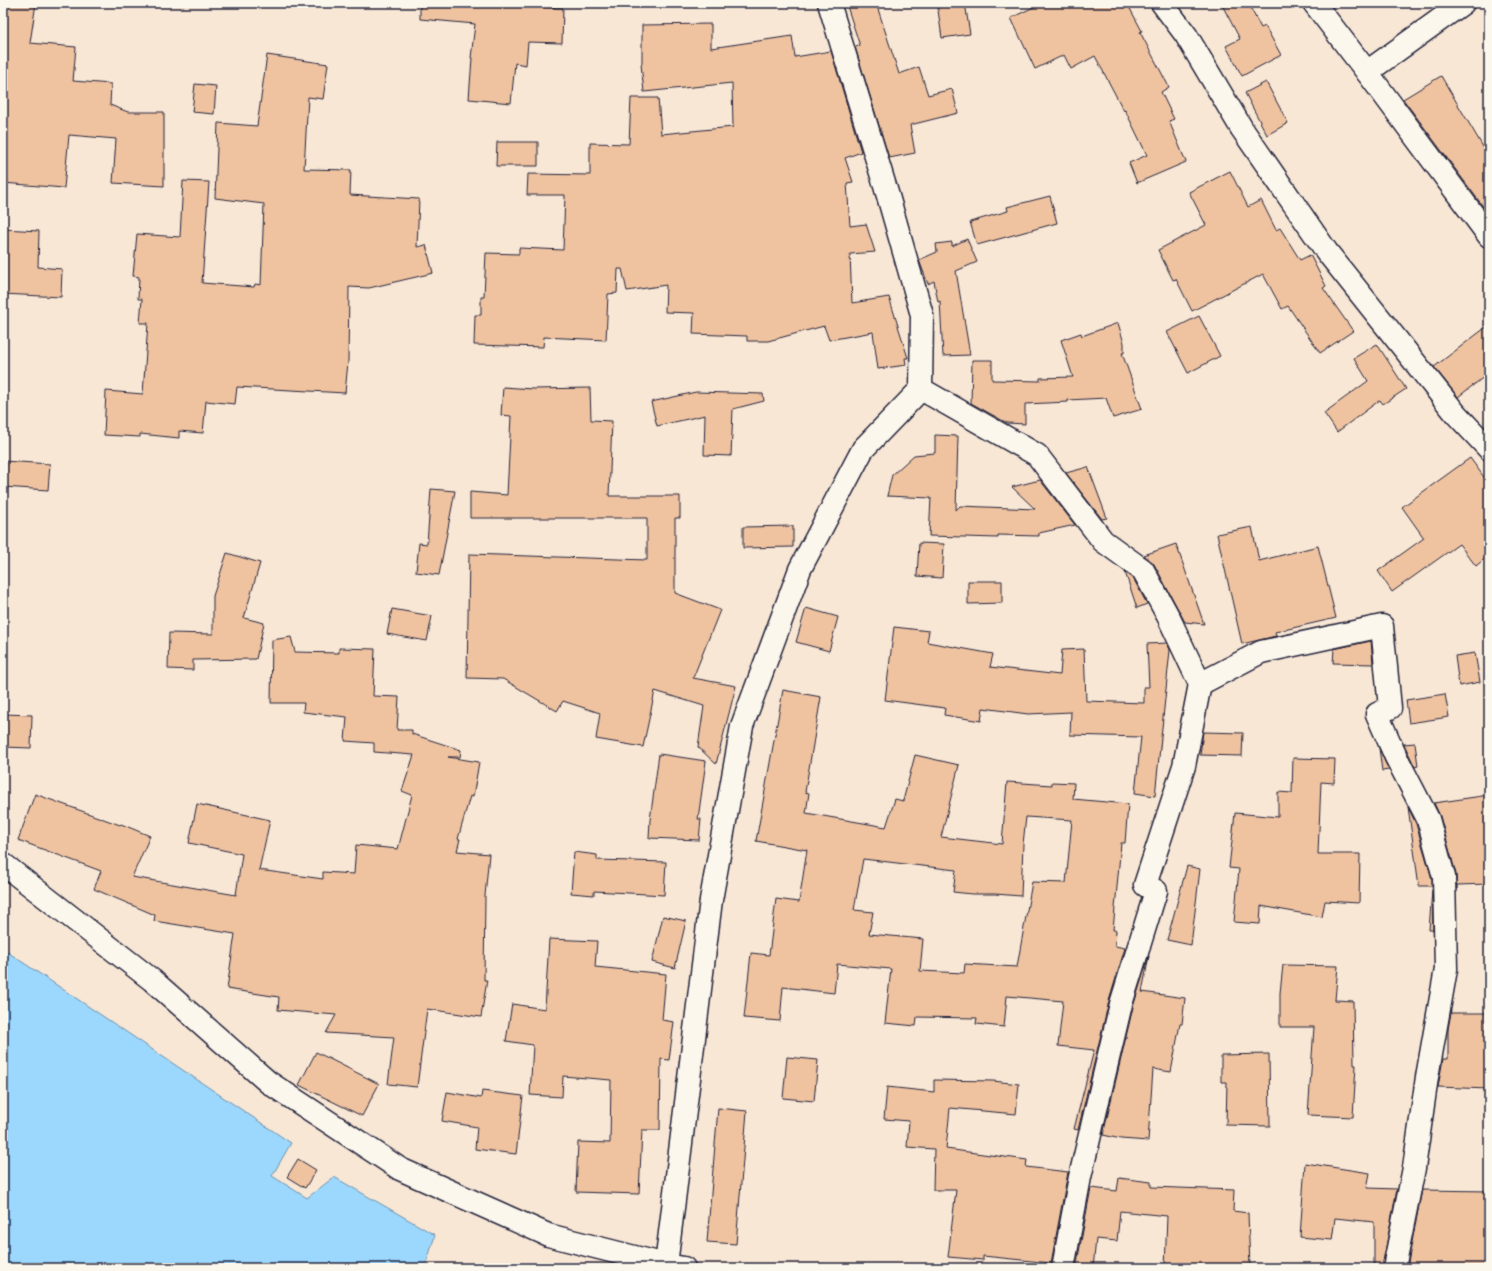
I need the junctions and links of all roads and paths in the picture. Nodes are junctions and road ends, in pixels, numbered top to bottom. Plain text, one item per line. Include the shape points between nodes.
1 (829, 3) edge
2 (1162, 3) edge
3 (1314, 3) edge
4 (1463, 3) edge
5 (1367, 72) junction
6 (1489, 236) edge
7 (921, 389) junction
8 (1489, 449) edge
9 (1200, 684) junction
10 (3, 864) edge
11 (675, 1267) edge
12 (1063, 1268) edge
13 (1394, 1268) edge

1 - 7 street via 922,315
2 - 8 street via 1186,35 1242,129 1327,252 1456,414
3 - 5 street
4 - 5 street
5 - 6 street
7 - 9 street via 1037,455 1103,541 1143,570
7 - 11 street via 863,449 800,569 742,726 711,900
9 - 12 street via 1184,766 1145,885 1156,891 1121,1004 1080,1177
9 - 13 street via 1261,652 1382,626 1390,708 1377,714 1428,819 1444,877 1446,969 1426,1078 1414,1168
10 - 11 street via 152,980 268,1082 400,1169 548,1235

